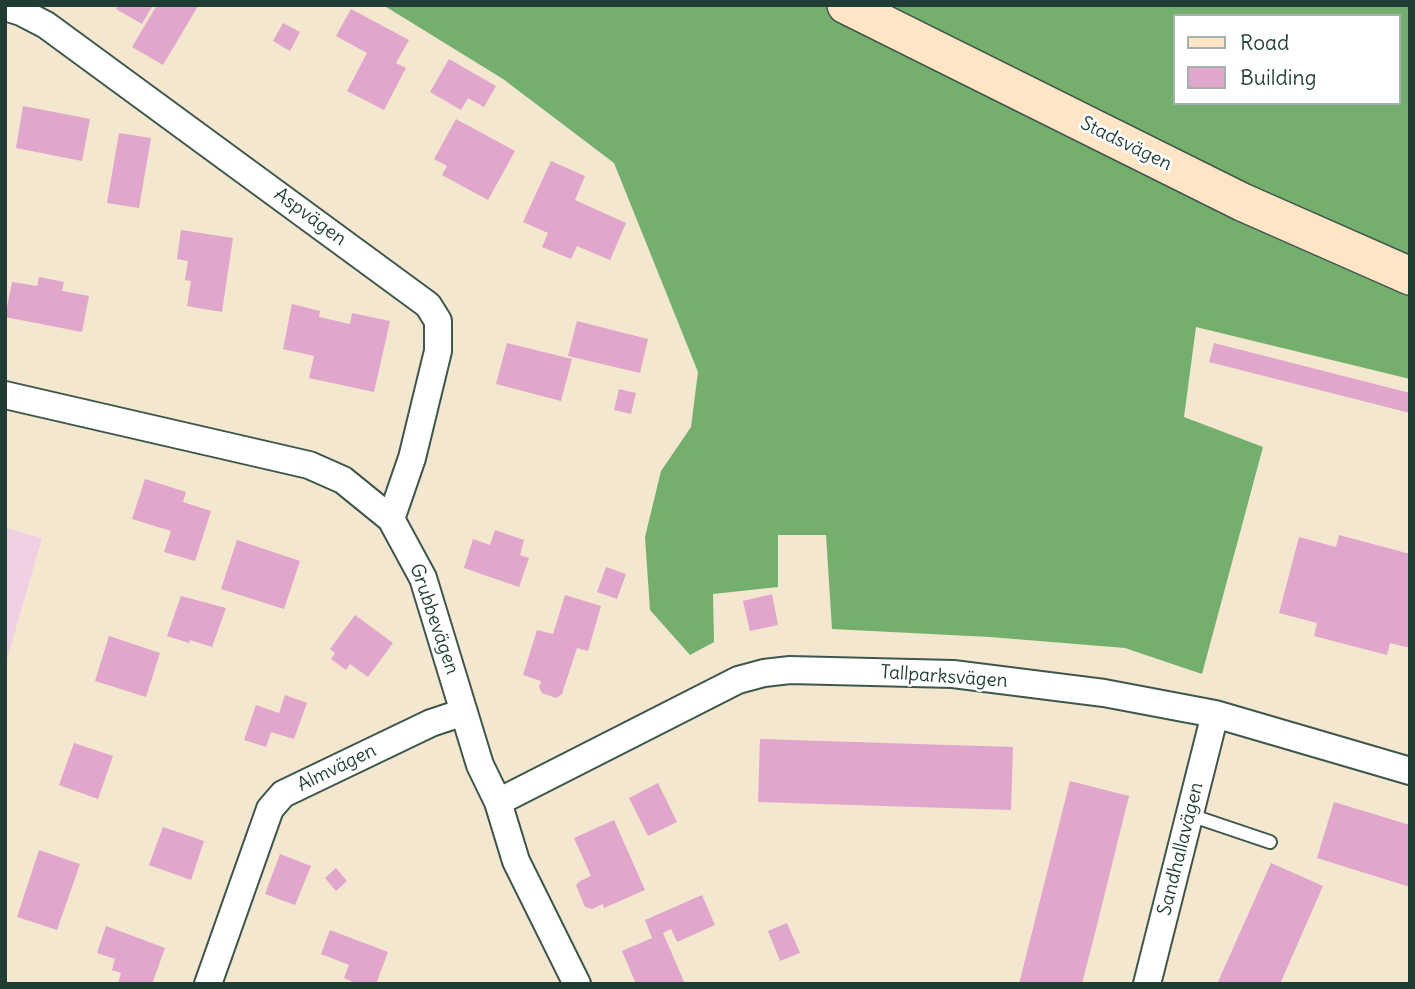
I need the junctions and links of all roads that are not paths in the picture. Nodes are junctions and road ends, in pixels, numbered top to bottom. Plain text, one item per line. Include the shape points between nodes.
1 (846, 5) edge
2 (5, 6) edge
3 (1410, 276) edge
4 (5, 395) edge
5 (391, 519) junction
6 (464, 712) junction
7 (1214, 714) junction
8 (1410, 771) edge
9 (498, 802) junction
10 (1190, 815) junction
11 (1270, 842) dead end
12 (208, 984) edge
13 (578, 984) edge
14 (1147, 984) edge

1 - 3 main road, Stadsvägen via 1242,202
2 - 5 street, Aspvägen via 46,25 428,305 438,321 438,351
4 - 5 street, Grubbevägen via 309,465 343,480
5 - 6 street, Grubbevägen via 423,578
6 - 9 street, Grubbevägen via 480,765
6 - 12 street, Almvägen via 431,723 283,794 270,809
7 - 8 street, Tallparksvägen
7 - 9 street, Tallparksvägen via 953,674 777,671 738,680
7 - 10 street, Sandhallavägen
9 - 13 street, Grubbevägen via 516,861
10 - 11 lane
10 - 14 street, Sandhallavägen

